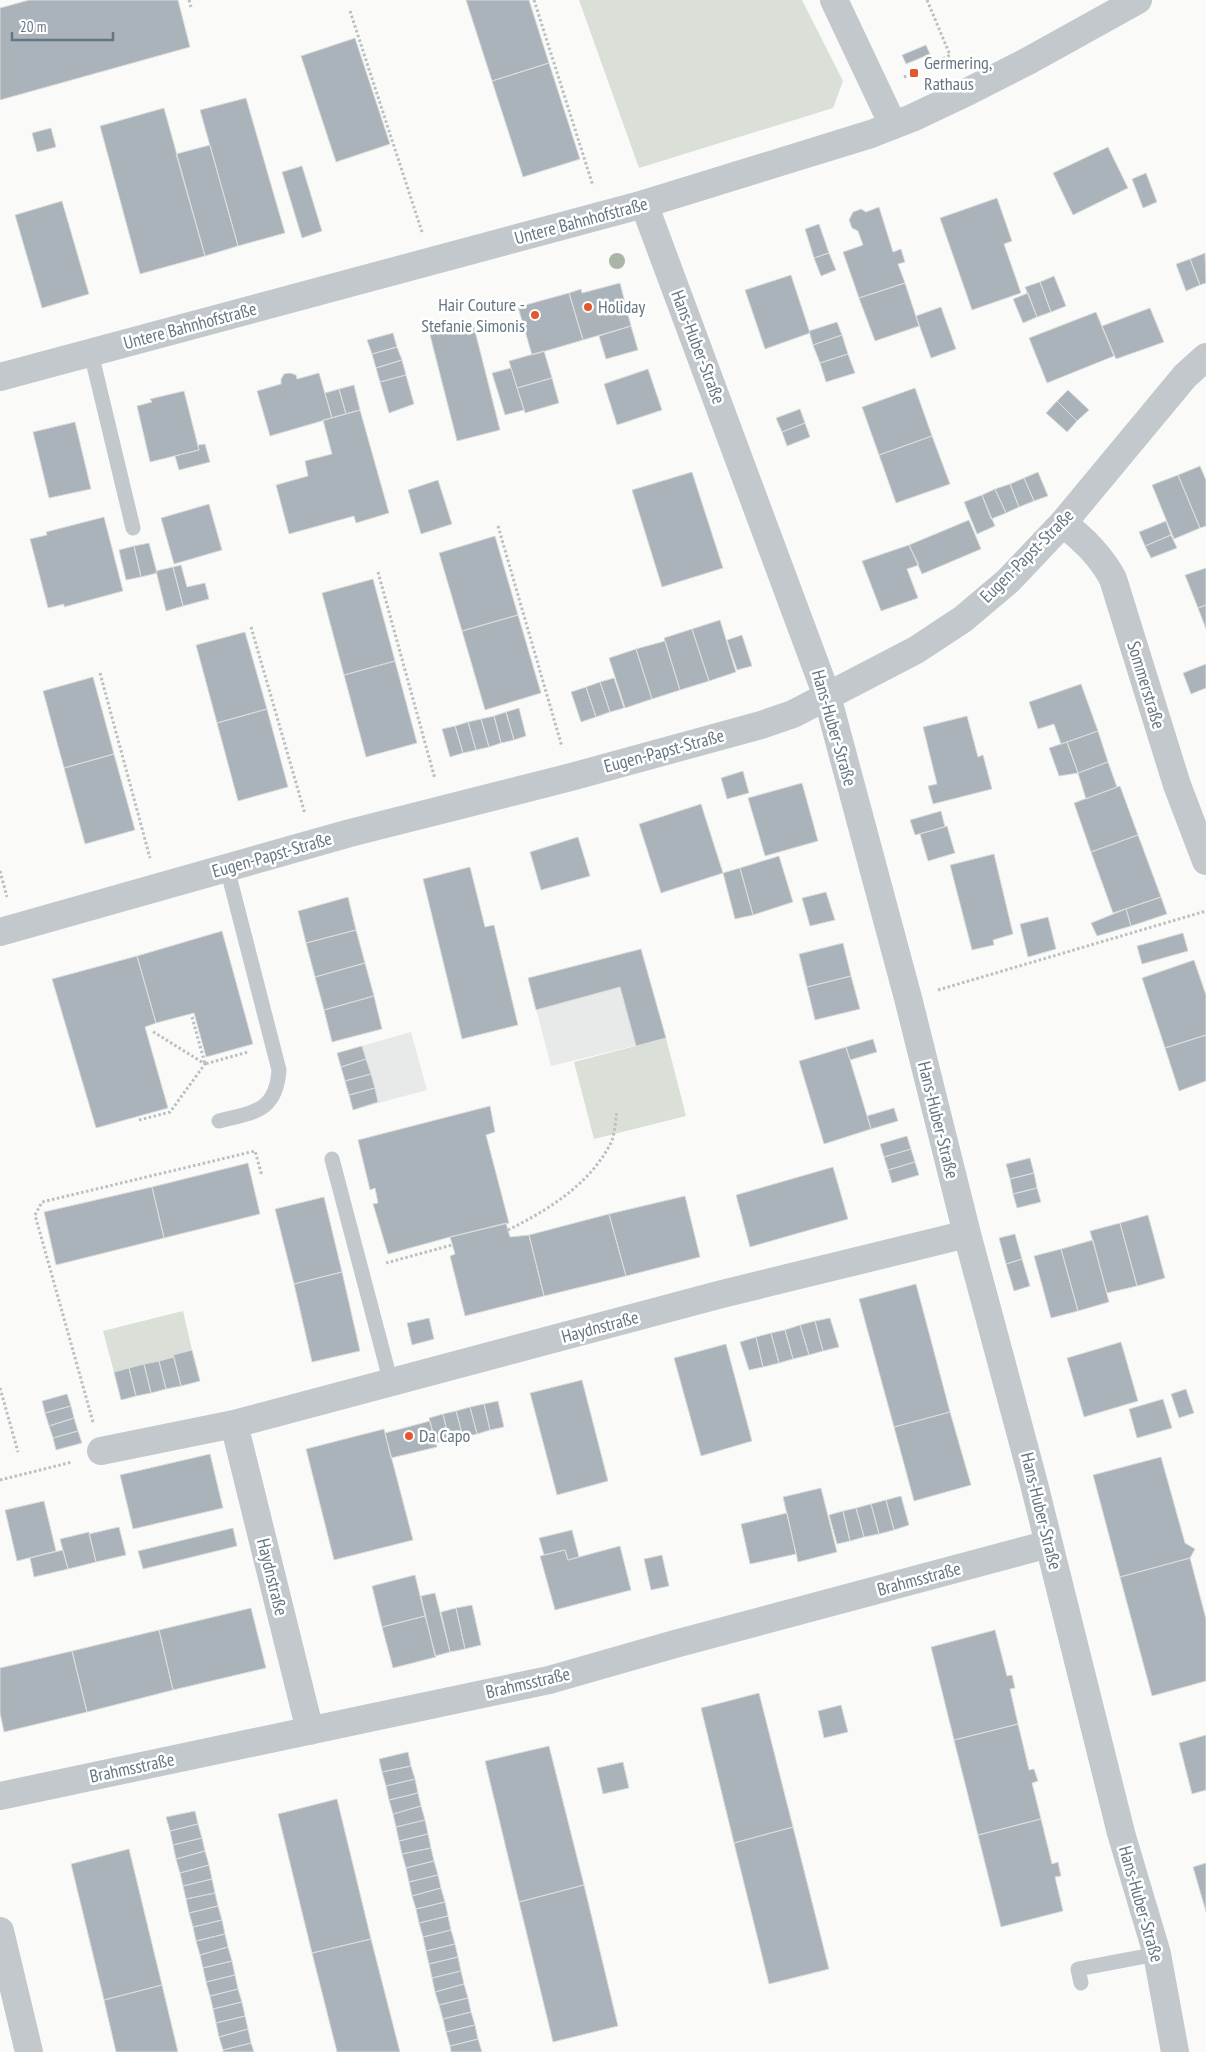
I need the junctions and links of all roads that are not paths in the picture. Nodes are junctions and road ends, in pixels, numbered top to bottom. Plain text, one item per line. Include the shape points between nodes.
1 (834, 0) edge
2 (1138, 0) edge
3 (893, 125) junction
4 (644, 204) junction
5 (91, 353) junction
6 (1206, 357) edge
7 (0, 377) edge
8 (1063, 522) junction
9 (134, 528) dead end
10 (827, 696) junction
11 (1206, 861) edge
12 (227, 868) junction
13 (0, 932) edge
14 (219, 1121) dead end
15 (332, 1159) dead end
16 (967, 1234) junction
17 (391, 1383) junction
18 (234, 1424) junction
19 (101, 1451) road end
20 (1049, 1544) junction
21 (310, 1730) junction
22 (0, 1796) edge
23 (0, 1931) edge
24 (1157, 1954) junction
25 (1081, 1983) dead end
26 (29, 2052) edge
27 (1175, 2052) edge

1 - 3 street
2 - 3 street, Untere Bahnhofstraße via 1028,61
3 - 4 street, Untere Bahnhofstraße via 791,160
4 - 5 street, Untere Bahnhofstraße
4 - 10 street, Hans-Huber-Straße
5 - 7 street, Untere Bahnhofstraße
5 - 9 lane
6 - 8 street, Eugen-Papst-Straße via 1184,376
8 - 10 street, Eugen-Papst-Straße via 1008,581 963,619 892,664
8 - 11 street, Sommerstraße via 1088,543 1106,564 1113,579 1175,778
10 - 12 street, Eugen-Papst-Straße via 793,714 761,725
10 - 16 street, Hans-Huber-Straße
12 - 13 street, Eugen-Papst-Straße
12 - 14 lane via 279,1070 271,1100 260,1109
15 - 17 lane
16 - 17 street, Haydnstraße via 740,1290
16 - 20 street, Hans-Huber-Straße
17 - 18 street, Haydnstraße
18 - 19 street, Haydnstraße
18 - 21 street, Haydnstraße
20 - 21 street, Brahmsstraße via 549,1680
20 - 24 street, Hans-Huber-Straße via 1121,1832
21 - 22 street, Brahmsstraße
23 - 26 street
24 - 25 lane via 1078,1969
24 - 27 street, Hans-Huber-Straße

